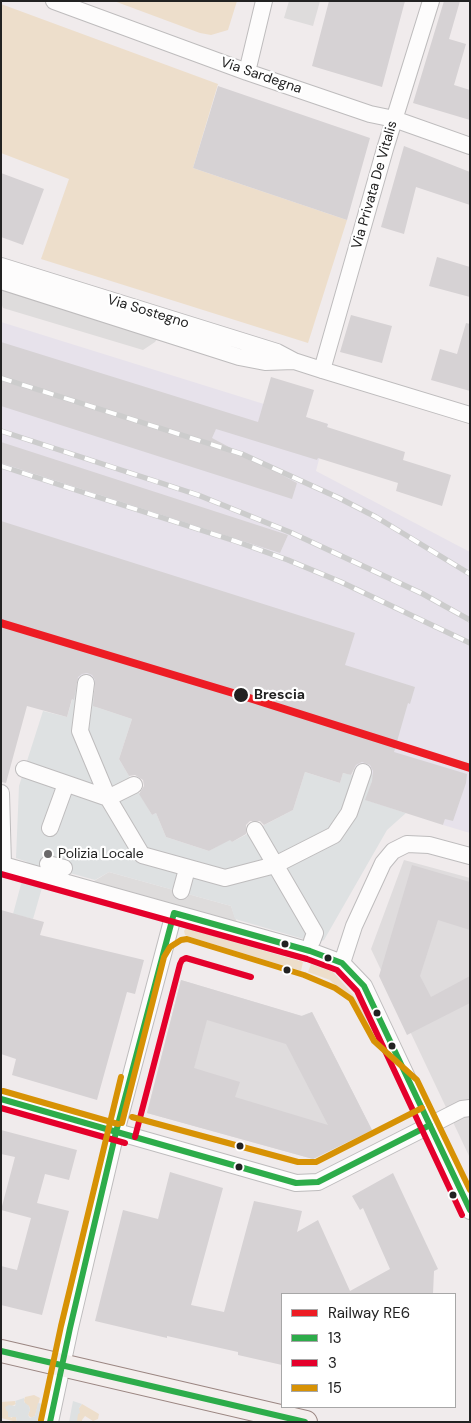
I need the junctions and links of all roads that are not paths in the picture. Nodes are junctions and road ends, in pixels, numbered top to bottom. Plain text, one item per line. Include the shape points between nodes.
1 (54, 1) edge
2 (264, 1) edge
3 (431, 1) edge
4 (247, 72) junction
5 (394, 119) junction
6 (470, 146) edge
7 (1, 266) edge
8 (1, 281) edge
9 (294, 360) junction
10 (322, 370) junction
11 (470, 415) edge
12 (86, 683) dead end
13 (24, 769) dead end
14 (363, 772) dead end
15 (66, 784) junction
16 (134, 785) dead end
17 (1, 793) edge
18 (108, 798) junction
19 (50, 828) dead end
20 (255, 830) dead end
21 (470, 856) edge
22 (275, 865) junction
23 (187, 868) junction
24 (181, 891) dead end
25 (174, 913) junction
26 (312, 941) dead end
27 (342, 963) junction
28 (1, 1099) edge
29 (470, 1108) edge
30 (430, 1125) junction
31 (116, 1132) junction
32 (470, 1211) edge
33 (1, 1351) edge
34 (61, 1365) junction
35 (50, 1422) edge
36 (306, 1422) edge

1 - 4 street, Via Sardegna
2 - 4 street
3 - 5 street, Via Privata De Vitalis
4 - 5 street, Via Sardegna via 370,114
5 - 6 street, Via Sardegna
5 - 10 street, Via Privata De Vitalis
7 - 9 street, Via Sostegno
8 - 9 street, Via Sostegno via 240,357 265,362
9 - 10 street, Via Sostegno
10 - 11 street, Via Sostegno
12 - 18 street via 80,731
13 - 15 street
14 - 22 street via 349,813 334,835
15 - 18 street
15 - 19 street
16 - 18 street
17 - 25 street via 3,865
18 - 23 street via 142,854
20 - 22 street
21 - 27 street via 429,845 407,844 393,851 383,863 354,926
22 - 23 street via 225,878
22 - 26 street via 315,933
23 - 24 street
25 - 27 street
25 - 31 street
27 - 30 street via 364,986
28 - 31 street
29 - 30 street
30 - 31 street via 318,1182 296,1183
30 - 32 street
31 - 34 street
33 - 34 main road
34 - 35 street
34 - 36 main road

